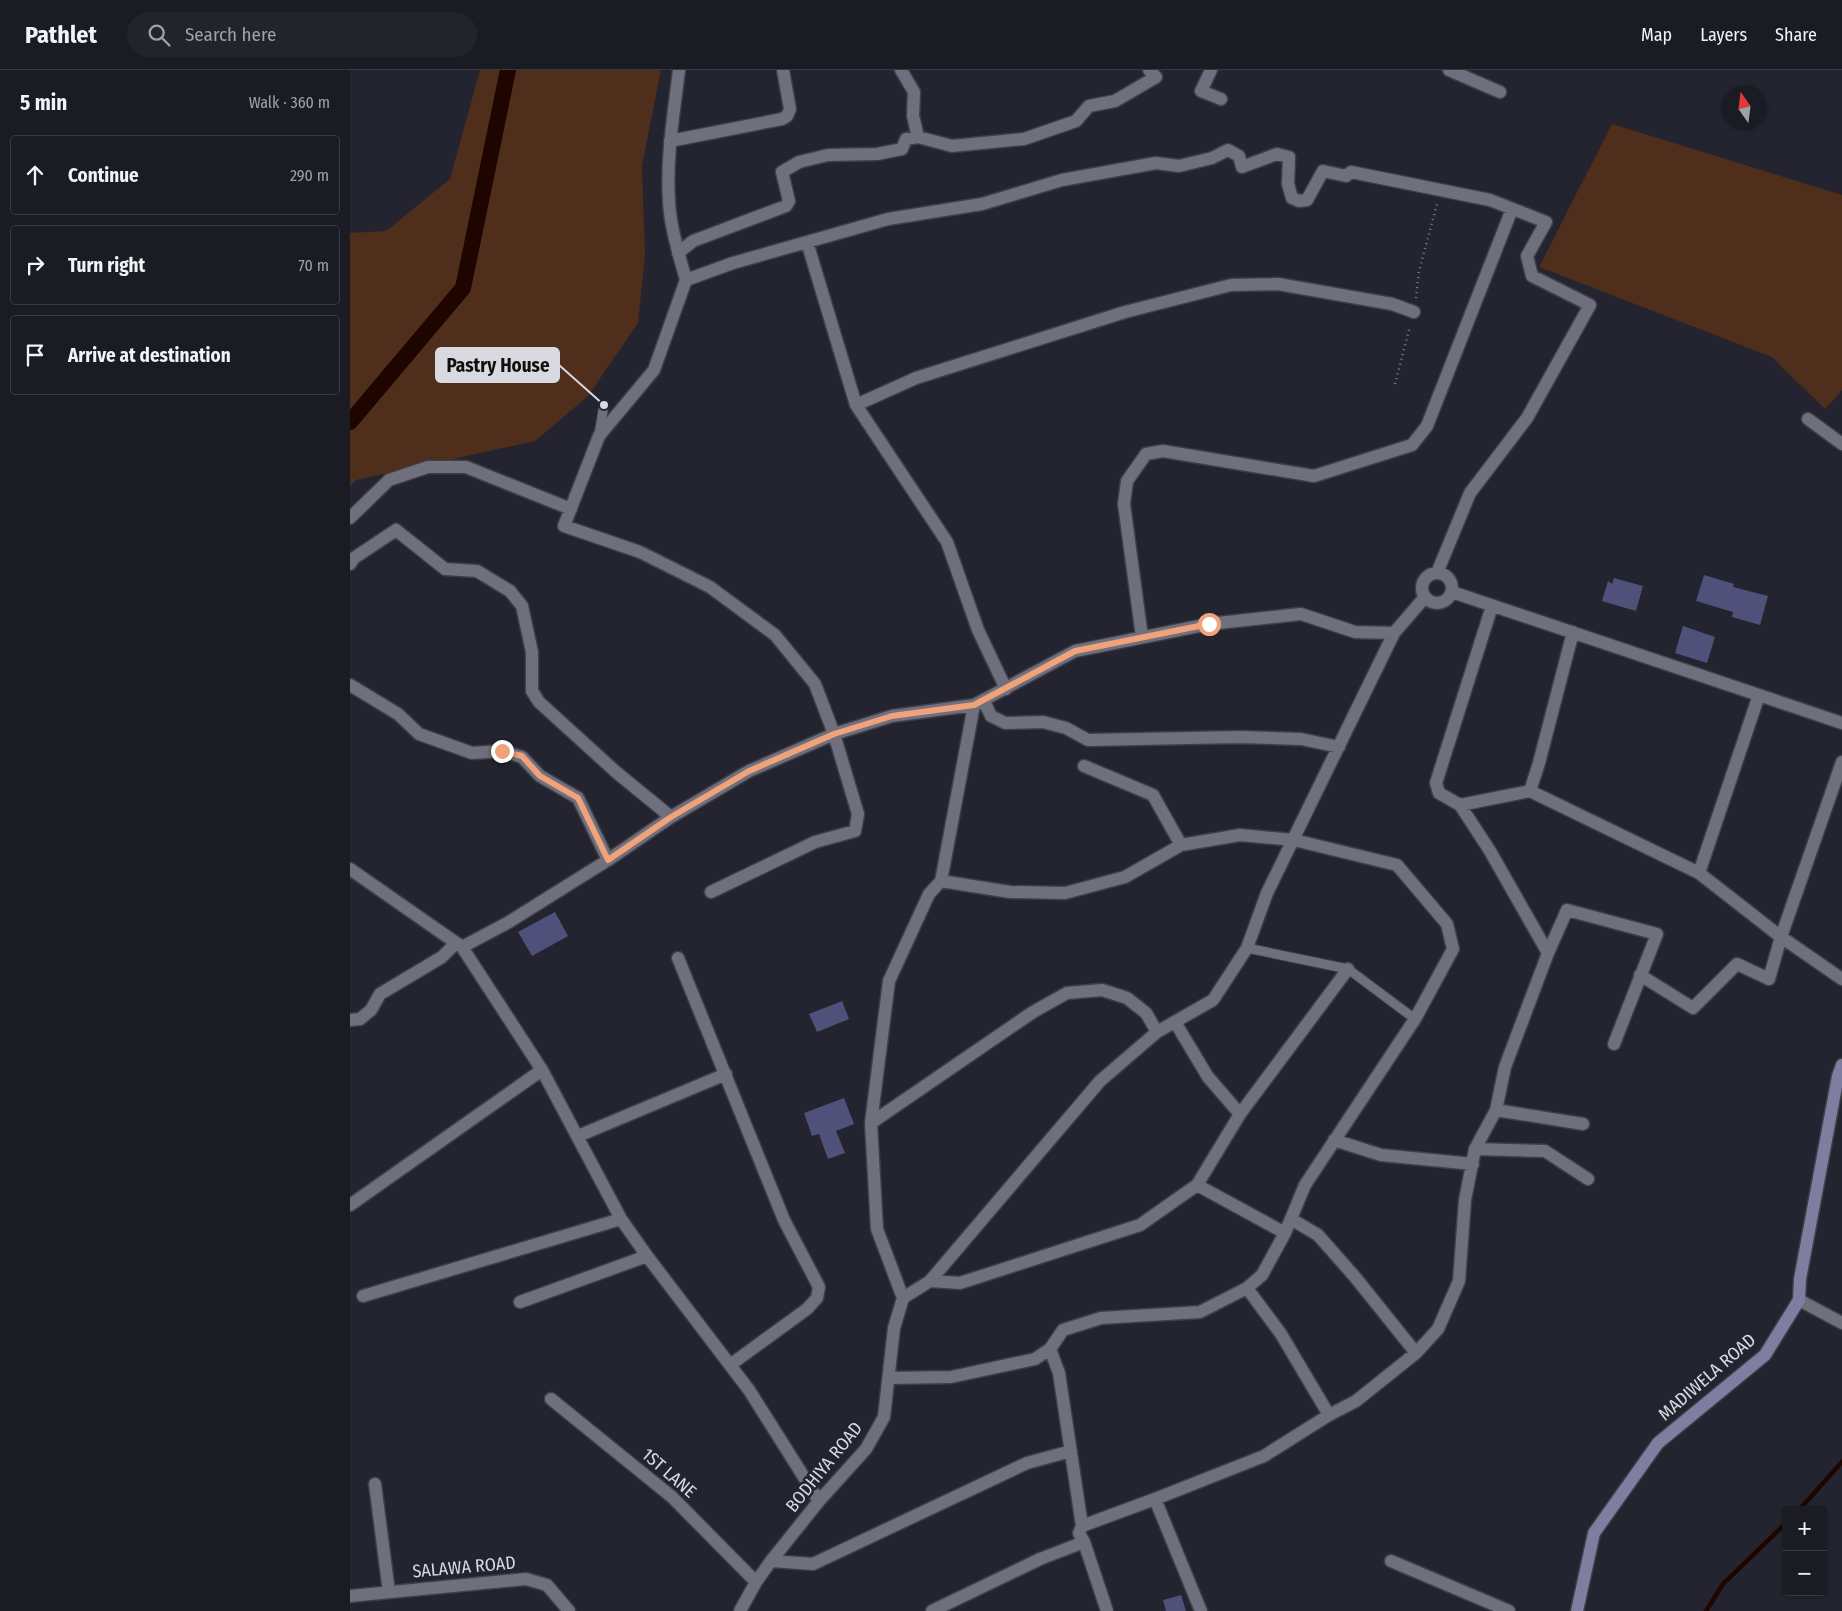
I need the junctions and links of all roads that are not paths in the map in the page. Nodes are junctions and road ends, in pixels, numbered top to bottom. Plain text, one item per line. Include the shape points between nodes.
1 (680, 70) edge
2 (782, 70) edge
3 (901, 70) edge
4 (1149, 70) edge
5 (1211, 70) edge
6 (1449, 70) edge
7 (1500, 92) dead end
8 (1221, 98) dead end
9 (918, 137) junction
10 (670, 141) junction
11 (1512, 209) junction
12 (807, 242) junction
13 (678, 253) junction
14 (686, 280) junction
15 (1414, 312) road end
16 (856, 404) junction
17 (604, 405) dead end
18 (1808, 419) dead end
19 (599, 436) junction
20 (1842, 444) edge
21 (571, 509) junction
22 (350, 518) edge
23 (350, 564) edge
24 (1437, 573) junction
25 (1452, 592) junction
26 (1424, 597) junction
27 (1492, 606) junction
28 (1573, 632) junction
29 (1394, 633) junction
30 (1142, 636) junction
31 (350, 684) edge
32 (1006, 689) junction
33 (1759, 695) junction
34 (979, 703) junction
35 (1842, 724) edge
36 (834, 734) junction
37 (1339, 747) junction
38 (1842, 762) edge
39 (1084, 766) dead end
40 (1530, 791) junction
41 (1460, 805) junction
42 (671, 817) junction
43 (1294, 840) junction
44 (1181, 845) junction
45 (608, 860) junction
46 (350, 869) edge
47 (1699, 873) junction
48 (941, 880) junction
49 (711, 892) dead end
50 (1781, 938) junction
51 (459, 945) junction
52 (1247, 948) junction
53 (1548, 953) junction
54 (678, 958) dead end
55 (1348, 969) junction
56 (1640, 975) junction
57 (1842, 979) edge
58 (1415, 1019) junction
59 (350, 1020) edge
60 (1175, 1022) junction
61 (1157, 1032) junction
62 (1614, 1044) dead end
63 (1842, 1065) edge
64 (542, 1070) junction
65 (726, 1074) junction
66 (1496, 1110) junction
67 (1240, 1114) junction
68 (870, 1122) junction
69 (1583, 1124) dead end
70 (578, 1136) junction
71 (1334, 1140) junction
72 (1475, 1149) junction
73 (1473, 1164) junction
74 (1588, 1179) dead end
75 (1197, 1185) junction
76 (350, 1205) edge
77 (621, 1219) junction
78 (1291, 1219) junction
79 (1285, 1233) junction
80 (647, 1256) junction
81 (930, 1281) junction
82 (1247, 1288) junction
83 (363, 1296) dead end
84 (903, 1298) junction
85 (1799, 1300) junction
86 (520, 1302) dead end
87 (1842, 1323) edge
88 (1050, 1349) junction
89 (1416, 1353) junction
90 (730, 1365) junction
91 (890, 1378) junction
92 (551, 1399) dead end
93 (1328, 1415) junction
94 (1071, 1451) junction
95 (375, 1484) dead end
96 (1155, 1499) junction
97 (819, 1501) junction
98 (1082, 1526) junction
99 (1084, 1542) junction
100 (1391, 1561) dead end
101 (771, 1562) junction
102 (756, 1582) junction
103 (389, 1592) junction
104 (350, 1596) edge
105 (569, 1611) edge
106 (740, 1611) edge
107 (932, 1611) edge
108 (1107, 1611) edge
109 (1201, 1611) edge
110 (1509, 1611) edge
111 (1577, 1611) edge

1 - 10 street
2 - 10 street via 790,109 787,116
3 - 9 street via 914,92 913,116
4 - 9 street via 1156,77 1115,101 1089,106 1076,121 1024,139 952,146
5 - 8 street via 1201,91
6 - 7 street
9 - 13 street via 906,139 902,149 877,154 828,155 799,162 782,172 789,200 786,206 693,241
10 - 13 street via 668,202
11 - 12 street via 1490,200 1351,172 1346,176 1323,171 1307,200 1299,201 1292,198 1288,184 1289,157 1278,154 1242,167 1239,156 1228,150 1212,158 1179,166 1156,163 1062,180 982,204 888,219
11 - 24 street via 1546,222 1527,256 1532,276 1590,306 1527,418 1470,493
11 - 30 street via 1427,426 1412,445 1314,476 1163,450 1146,454 1126,481 1124,504
12 - 14 street via 733,262
12 - 16 street
13 - 14 street
14 - 19 street via 654,370
15 - 16 street via 1392,304 1278,284 1231,285 1125,312 916,378
16 - 32 street via 947,542 978,630
17 - 19 lane
18 - 20 street
19 - 21 street
21 - 22 street via 466,467 428,467 389,480
21 - 36 street via 564,526 640,552 710,587 775,634 815,684
23 - 42 street via 396,530 445,569 477,571 510,591 522,606 532,652 532,691 539,702
24 - 25 street via 1448,577
24 - 26 street via 1426,578 1422,591
25 - 26 street via 1440,603
25 - 27 street
26 - 29 street
27 - 28 street
27 - 41 street via 1436,783 1439,793
28 - 33 street
28 - 40 street
29 - 30 street via 1355,632 1301,614 1209,624
29 - 37 street
30 - 32 street via 1075,651
31 - 45 street via 398,714 419,734 472,753 502,751 522,756 540,776 578,798
32 - 34 street
33 - 35 street
33 - 47 street
34 - 36 street via 892,716
34 - 37 street via 991,716 1005,723 1043,722 1066,728 1088,740 1240,737 1301,739
34 - 48 street
36 - 42 street via 749,771
36 - 49 street via 858,814 855,831 815,842
37 - 43 street
38 - 50 street
39 - 44 street via 1153,795
40 - 41 street
40 - 47 street
41 - 53 street
42 - 45 street
43 - 44 street via 1240,834
43 - 52 street via 1267,893
43 - 58 street via 1397,865 1447,924 1453,949
44 - 48 street via 1125,877 1065,893 1010,892
45 - 51 street via 509,922
46 - 51 street
47 - 50 street
48 - 68 street via 928,894 889,981
50 - 56 street via 1769,979 1737,964 1692,1008
50 - 57 street
51 - 59 street via 380,994 372,1010 360,1019
51 - 64 street
52 - 55 lane
52 - 60 street via 1212,1000
53 - 56 street via 1567,910 1657,934
53 - 66 street via 1505,1067
54 - 65 street
55 - 58 lane
55 - 67 street
56 - 62 street
58 - 71 street
60 - 61 street
60 - 67 street via 1208,1077
61 - 68 street via 1146,1013 1126,998 1102,990 1067,993 1033,1012
61 - 81 street via 1100,1081
63 - 85 main road, MADIWELA ROAD
64 - 70 street
64 - 76 street
65 - 70 street
65 - 90 street via 784,1220 820,1287 817,1298 807,1309
66 - 69 street
66 - 72 street
67 - 75 street
68 - 84 street via 877,1229
70 - 77 street
71 - 73 street via 1381,1155
71 - 78 street via 1304,1185
72 - 73 street
72 - 74 street via 1545,1151
73 - 89 street via 1464,1200 1459,1281 1438,1329
75 - 79 street
75 - 81 street via 1140,1225 960,1283
77 - 80 street
77 - 83 street
78 - 79 street
78 - 89 street via 1318,1235
79 - 82 street via 1262,1275
80 - 86 street
80 - 90 street
81 - 84 street
82 - 88 street via 1200,1312 1101,1318 1063,1330
82 - 93 street via 1281,1334
84 - 91 street, BODHIYA ROAD via 894,1328
85 - 87 street
85 - 111 main road, MADIWELA ROAD via 1765,1355 1658,1443 1647,1458 1594,1533
88 - 91 street via 1035,1359 951,1377
88 - 94 street via 1059,1373
89 - 93 street via 1356,1401
90 - 97 street
91 - 97 street, BODHIYA ROAD via 884,1417 866,1449
92 - 102 street, 1ST LANE via 672,1498
93 - 96 street via 1264,1456
94 - 98 street
94 - 101 street via 1027,1463 813,1564
95 - 103 street
96 - 98 street
96 - 109 street
97 - 101 street, BODHIYA ROAD
98 - 99 street via 1079,1533
99 - 107 street via 1040,1559
99 - 108 street
100 - 110 street
101 - 102 street, BODHIYA ROAD
102 - 106 street, BODHIYA ROAD
103 - 104 street, SALAWA ROAD
103 - 105 street, SALAWA ROAD via 526,1579 547,1585

